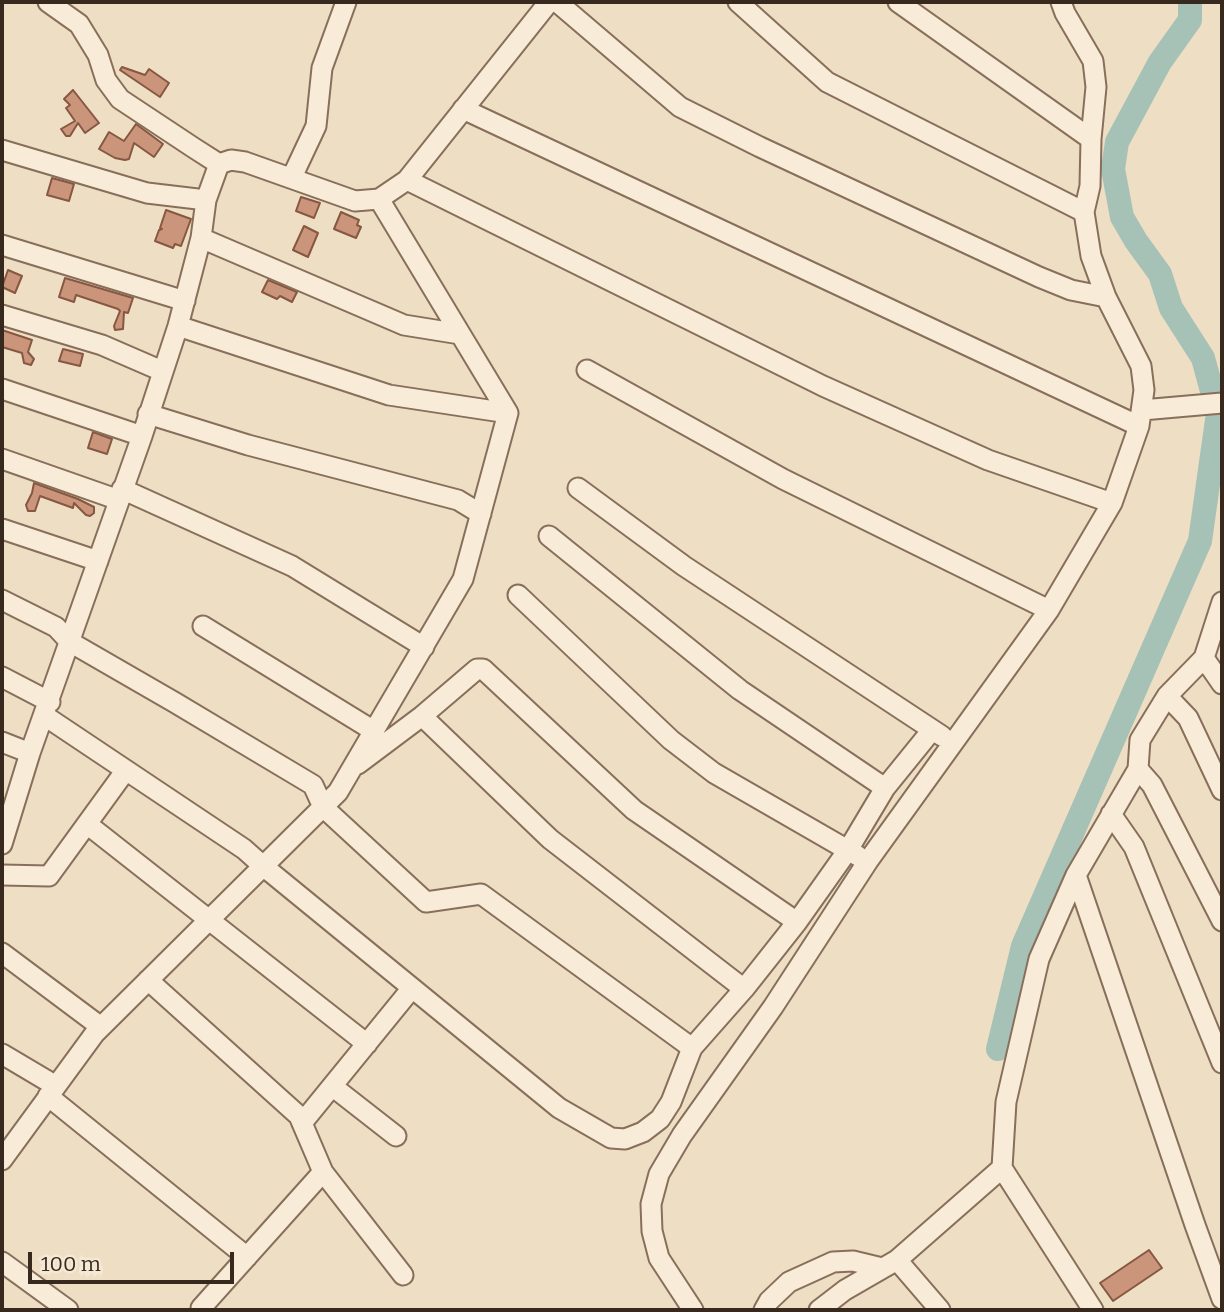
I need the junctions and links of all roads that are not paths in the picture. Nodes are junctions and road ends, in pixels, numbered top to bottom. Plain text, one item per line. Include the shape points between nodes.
1 (48, 2) edge
2 (335, 2) edge
3 (346, 2) edge
4 (738, 2) edge
5 (898, 2) edge
6 (1045, 2) edge
7 (547, 3) edge
8 (1063, 8) edge
9 (334, 35) junction
10 (463, 109) junction
11 (1091, 139) junction
12 (2, 150) edge
13 (219, 164) junction
14 (292, 177) junction
15 (407, 180) junction
16 (379, 199) junction
17 (206, 200) junction
18 (1084, 212) junction
19 (201, 238) junction
20 (2, 245) edge
21 (1105, 297) junction
22 (185, 302) junction
23 (2, 315) edge
24 (178, 326) junction
25 (460, 334) junction
26 (587, 370) dead end
27 (162, 371) junction
28 (2, 388) edge
29 (1222, 403) edge
30 (148, 414) junction
31 (508, 414) junction
32 (1140, 418) junction
33 (142, 436) junction
34 (2, 459) edge
35 (578, 488) dead end
36 (121, 494) junction
37 (1112, 503) junction
38 (481, 514) junction
39 (2, 529) edge
40 (549, 536) dead end
41 (98, 561) junction
42 (518, 595) dead end
43 (2, 600) edge
44 (1222, 602) edge
45 (1049, 610) junction
46 (203, 626) dead end
47 (70, 642) junction
48 (424, 647) junction
49 (1204, 658) junction
50 (2, 677) edge
51 (1222, 684) edge
52 (1167, 696) junction
53 (47, 709) junction
54 (422, 716) junction
55 (932, 730) junction
56 (374, 731) junction
57 (2, 741) edge
58 (952, 743) junction
59 (30, 753) junction
60 (1138, 769) junction
61 (126, 770) junction
62 (350, 770) junction
63 (885, 788) junction
64 (1222, 790) edge
65 (323, 807) junction
66 (1111, 814) junction
67 (87, 824) junction
68 (4, 833) edge
69 (848, 850) junction
70 (869, 861) junction
71 (263, 866) junction
72 (2, 875) edge
73 (1076, 876) junction
74 (208, 921) junction
75 (1222, 921) edge
76 (797, 922) junction
77 (2, 953) edge
78 (148, 980) junction
79 (412, 988) junction
80 (744, 989) junction
81 (101, 1027) junction
82 (367, 1044) junction
83 (692, 1048) junction
84 (2, 1054) edge
85 (1222, 1063) edge
86 (332, 1086) junction
87 (52, 1091) junction
88 (660, 1119) junction
89 (302, 1123) junction
90 (682, 1135) junction
91 (396, 1136) dead end
92 (2, 1160) edge
93 (1002, 1168) junction
94 (323, 1172) junction
95 (247, 1257) junction
96 (2, 1262) edge
97 (889, 1264) junction
98 (403, 1275) dead end
99 (1222, 1299) edge
100 (201, 1308) dead end
101 (691, 1308) edge
102 (68, 1310) edge
103 (764, 1310) edge
104 (819, 1310) edge
105 (940, 1310) edge
106 (1093, 1310) edge

1 - 13 street via 79,24 120,99
2 - 9 street
3 - 9 street
4 - 18 street via 827,82
5 - 11 street
6 - 8 street
7 - 10 street
7 - 21 street via 680,107 1039,277
8 - 11 street via 1093,61 1096,87
9 - 14 street via 322,68 316,126
10 - 15 street
10 - 32 street
11 - 18 street
12 - 17 street via 147,193
13 - 14 street via 245,162
13 - 17 street
14 - 16 street via 355,201
15 - 16 street
15 - 37 street via 836,392 988,460
16 - 25 street
17 - 19 street
18 - 21 street via 1091,256
19 - 22 street
19 - 25 street via 404,326
20 - 22 street
21 - 32 street via 1142,366
22 - 24 street
23 - 27 street via 102,345
24 - 27 street
24 - 31 street via 389,396
25 - 31 street
26 - 45 street via 782,480
27 - 30 street
28 - 33 street
29 - 32 street
30 - 33 street
30 - 38 street via 458,500
31 - 38 street
32 - 37 street
33 - 36 street
34 - 36 street
35 - 55 street via 684,566
36 - 41 street
36 - 48 street via 292,566
37 - 45 street
38 - 48 street via 463,579
39 - 41 street
40 - 63 street via 740,690
41 - 47 street
42 - 69 street via 626,699 703,765
43 - 47 street via 56,626
44 - 49 street
45 - 58 street
46 - 56 street
47 - 53 street
47 - 65 street via 313,785
48 - 56 street
49 - 51 street
49 - 52 street
50 - 53 street
52 - 60 street via 1140,740
52 - 64 street via 1188,718
53 - 59 street
53 - 61 street
54 - 62 street
54 - 76 street via 477,669 483,669 634,810
54 - 80 street via 550,839
55 - 58 street
55 - 63 street
56 - 62 street
57 - 59 street
58 - 70 street
59 - 68 street
60 - 66 street
60 - 75 street via 1152,785
61 - 67 street
61 - 71 street
62 - 65 street
63 - 69 street
65 - 71 street
65 - 83 street via 426,902 481,894
66 - 73 street
66 - 85 street via 1134,847
67 - 72 street via 49,876
67 - 74 street
69 - 70 street
69 - 76 street
70 - 90 street
71 - 74 street
71 - 79 street
73 - 93 street via 1039,959 1006,1102
73 - 99 street
74 - 78 street
74 - 82 street
76 - 80 street
77 - 81 street
78 - 81 street
78 - 89 street
79 - 82 street
79 - 88 street via 559,1108 611,1138 625,1139
80 - 83 street
81 - 87 street
82 - 86 street
83 - 88 street
84 - 87 street
86 - 89 street
86 - 91 street
87 - 92 street
87 - 95 street
88 - 90 street
89 - 94 street
90 - 101 street via 659,1174 651,1204 652,1231 659,1258
93 - 97 street
93 - 106 street
94 - 95 street
94 - 98 street
95 - 100 street
96 - 102 street
97 - 103 street via 833,1262 789,1282
97 - 104 street
97 - 105 street

